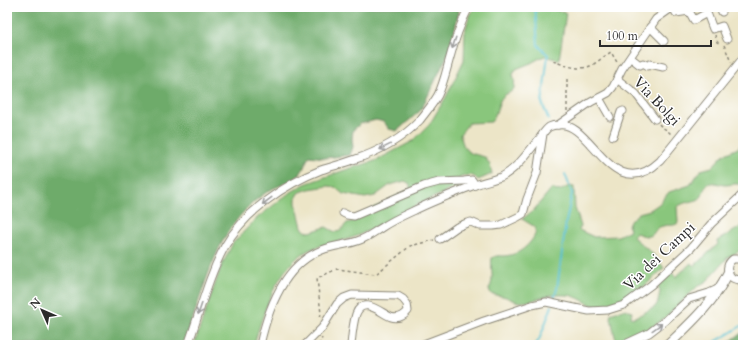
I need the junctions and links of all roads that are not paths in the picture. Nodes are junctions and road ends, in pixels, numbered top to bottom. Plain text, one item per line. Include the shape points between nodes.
1 (669, 8) edge
2 (467, 9) edge
3 (707, 10) edge
4 (651, 26) junction
5 (727, 39) dead end
6 (664, 41) dead end
7 (631, 58) junction
8 (743, 58) edge
9 (663, 67) dead end
10 (618, 79) junction
11 (599, 98) junction
12 (623, 111) dead end
13 (610, 117) dead end
14 (656, 119) road end
15 (561, 125) junction
16 (543, 134) junction
17 (613, 136) dead end
18 (476, 185) junction
19 (743, 194) edge
20 (343, 213) dead end
21 (440, 239) road end
22 (743, 253) edge
23 (740, 258) edge
24 (738, 279) edge
25 (720, 288) junction
26 (188, 345) edge
27 (260, 345) edge
28 (305, 345) edge
29 (351, 345) edge
30 (421, 345) edge
31 (623, 345) edge
32 (668, 345) edge

1 - 3 street via 676,13 689,11 694,20
1 - 4 street
2 -> 26 street via 438,95 419,121 400,138 383,148 303,178 260,206 237,229 225,247 212,276
3 - 5 street via 713,29 722,26
4 - 6 street
4 - 7 street
7 - 9 street via 640,65 643,62 648,66 650,64
7 - 10 street
8 - 15 street via 676,141 652,168 643,172 633,174 613,168 577,132
10 - 11 street via 608,93
10 - 14 street, Via Bolgi via 640,98
11 - 13 street
11 - 15 street
12 - 17 street
15 - 16 street via 549,128
16 - 18 street via 511,170
16 - 21 street via 537,173 523,214 501,225 480,226 467,223
18 - 20 street via 472,180 439,182 401,195 354,216
18 - 27 street via 414,210 360,241 321,250 304,260 283,284 274,300
19 - 30 street, Via dei Campi via 711,224 691,248 651,285 624,305 608,310 589,311 546,302
22 - 23 street
23 - 24 street via 729,263
24 - 25 main road
31 -> 25 street via 649,333 689,299
25 - 32 main road via 707,306
28 - 29 street via 322,328 337,304 344,298 361,294 393,295 403,299 408,311 398,317 391,317 375,307 360,308 356,314

